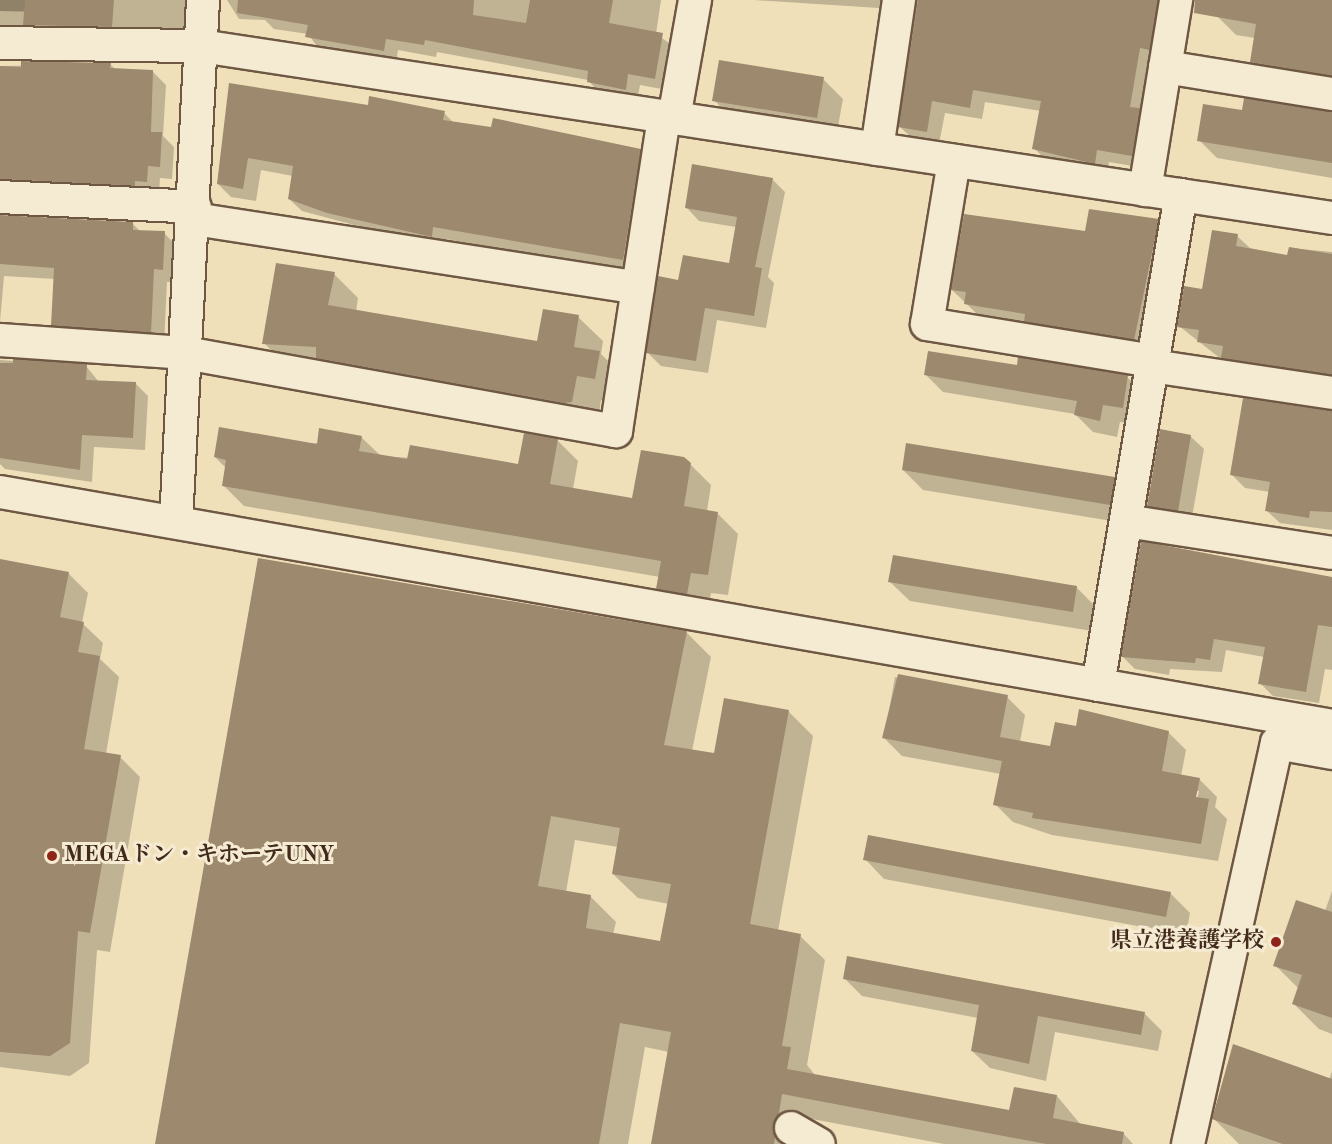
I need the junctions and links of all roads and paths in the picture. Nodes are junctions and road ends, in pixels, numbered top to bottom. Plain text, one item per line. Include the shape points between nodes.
1 (204, 0) edge
2 (695, 0) edge
3 (899, 0) edge
4 (1176, 0) edge
5 (0, 44) edge
6 (201, 46) junction
7 (1165, 67) junction
8 (1332, 94) edge
9 (669, 117) junction
10 (877, 149) junction
11 (954, 161) junction
12 (1145, 190) junction
13 (1181, 195) junction
14 (0, 196) edge
15 (195, 213) junction
16 (1332, 218) edge
17 (638, 288) junction
18 (0, 340) edge
19 (186, 353) junction
20 (1152, 363) junction
21 (1332, 393) edge
22 (0, 492) edge
23 (1126, 521) junction
24 (176, 522) junction
25 (1332, 553) edge
26 (1098, 685) junction
27 (1332, 726) edge
28 (1332, 753) edge
29 (791, 1128) dead end
30 (819, 1144) edge
31 (1188, 1144) edge

1 - 6 street
2 - 9 street
3 - 10 street
4 - 7 street
5 - 6 street
6 - 9 street
6 - 15 street
7 - 8 street
7 - 12 street
9 - 10 street
9 - 17 street
10 - 11 street
11 - 12 street
11 - 20 street via 927,324
12 - 13 street
13 - 16 street
13 - 20 street
14 - 15 street
15 - 17 street
15 - 19 street
17 - 19 street via 616,431
18 - 19 street
19 - 24 street
20 - 21 street
20 - 23 street
22 - 24 street
23 - 25 street
23 - 26 street
24 - 26 street
26 - 27 street
28 - 31 street via 1277,743
29 - 30 street

